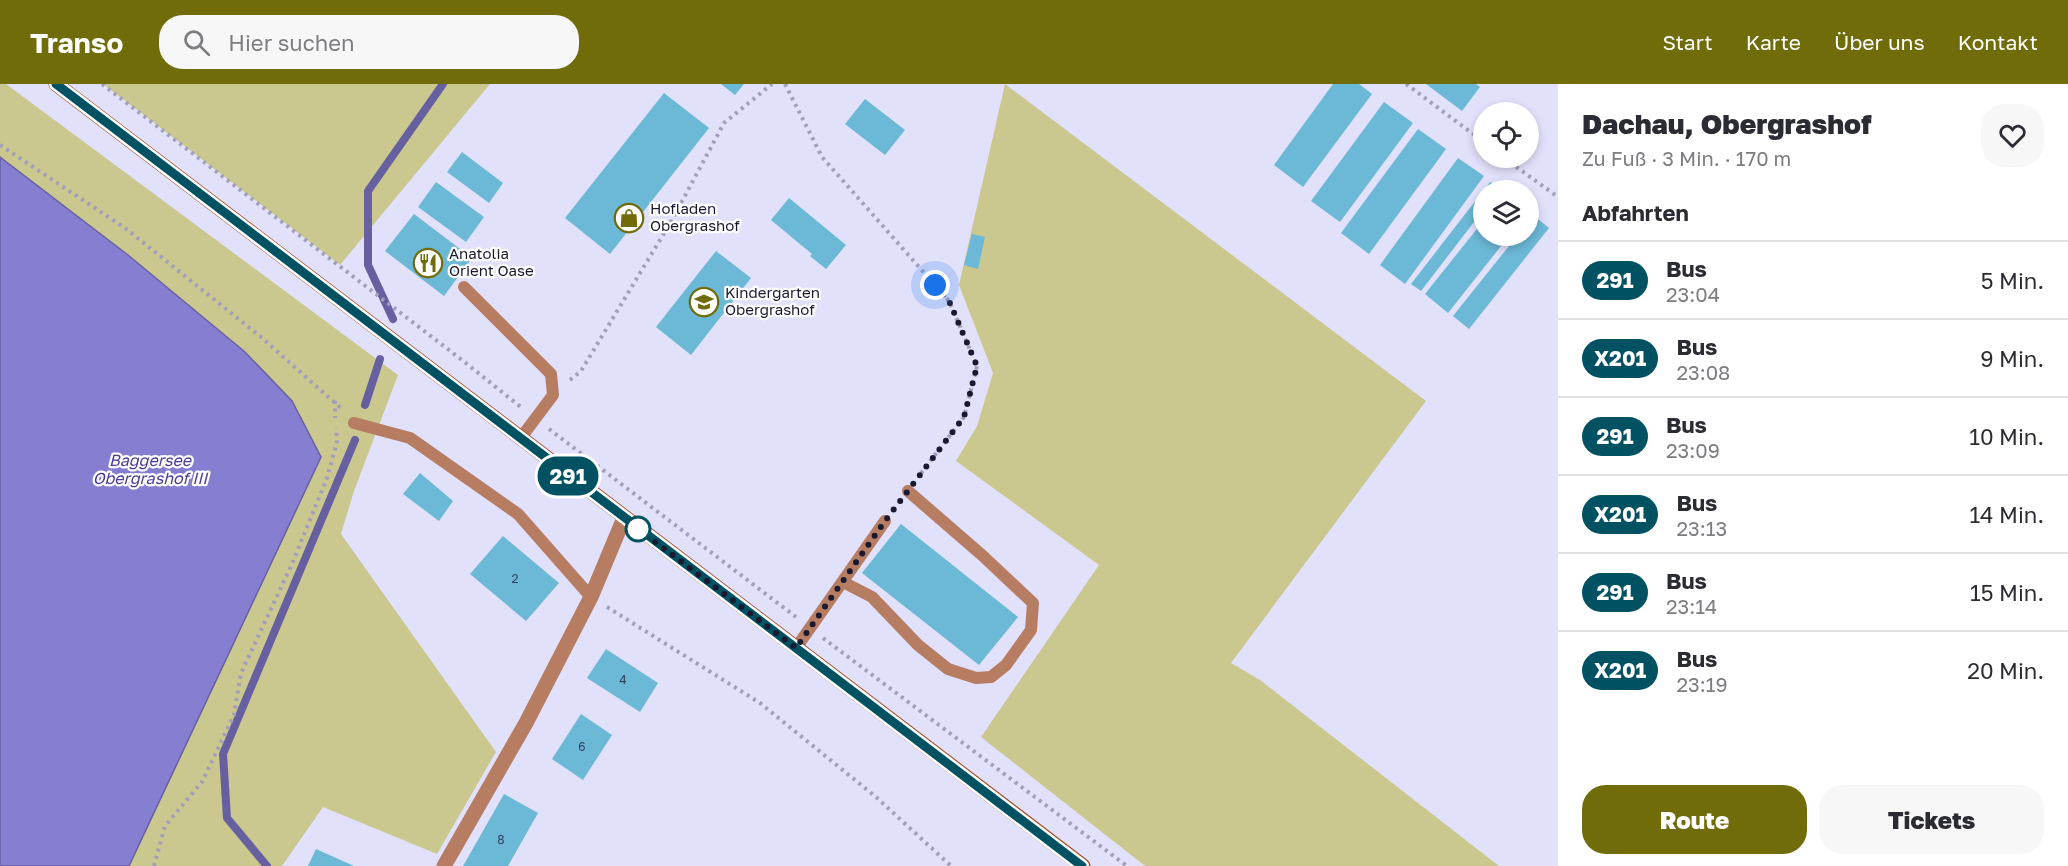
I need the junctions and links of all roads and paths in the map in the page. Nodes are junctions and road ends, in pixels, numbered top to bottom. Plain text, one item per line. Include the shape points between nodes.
1 (56, 84) edge
2 (102, 84) edge
3 (772, 84) edge
4 (785, 84) edge
5 (1406, 84) edge
6 (1473, 134) edge
7 (0, 145) edge
8 (1518, 168) edge
9 (1558, 197) edge
10 (464, 287) dead end
11 (553, 395) junction
12 (335, 401) junction
13 (536, 419) junction
14 (354, 423) joint
15 (520, 439) junction
16 (908, 491) joint
17 (624, 518) junction
18 (885, 521) dead end
19 (843, 582) junction
20 (591, 597) junction
21 (810, 629) junction
22 (796, 648) junction
23 (154, 866) edge
24 (444, 866) edge
25 (951, 866) edge
26 (1083, 866) edge
27 (1127, 866) edge

1 - 15 main road
2 - 13 path
3 - 11 path via 724,123 672,220 581,371
4 - 16 path via 822,157 949,301 977,366 964,417
5 - 6 path
7 - 12 path via 125,228
8 - 9 path
10 - 11 lane via 552,374
11 - 13 lane
12 - 14 path
12 - 23 path via 337,442 327,478 241,673 234,715 202,782 165,826
13 - 15 lane
13 - 21 path
14 - 20 lane via 410,438 518,514
15 - 17 main road
16 - 19 lane via 1033,603 1031,630 1025,639 1006,665 991,677 976,678 948,669 918,645 872,597
17 - 20 street
17 - 22 main road
18 - 19 lane
19 - 21 lane
20 - 24 street via 526,723
20 - 25 path via 760,703 876,797
21 - 22 lane
21 - 27 path
22 - 26 main road

